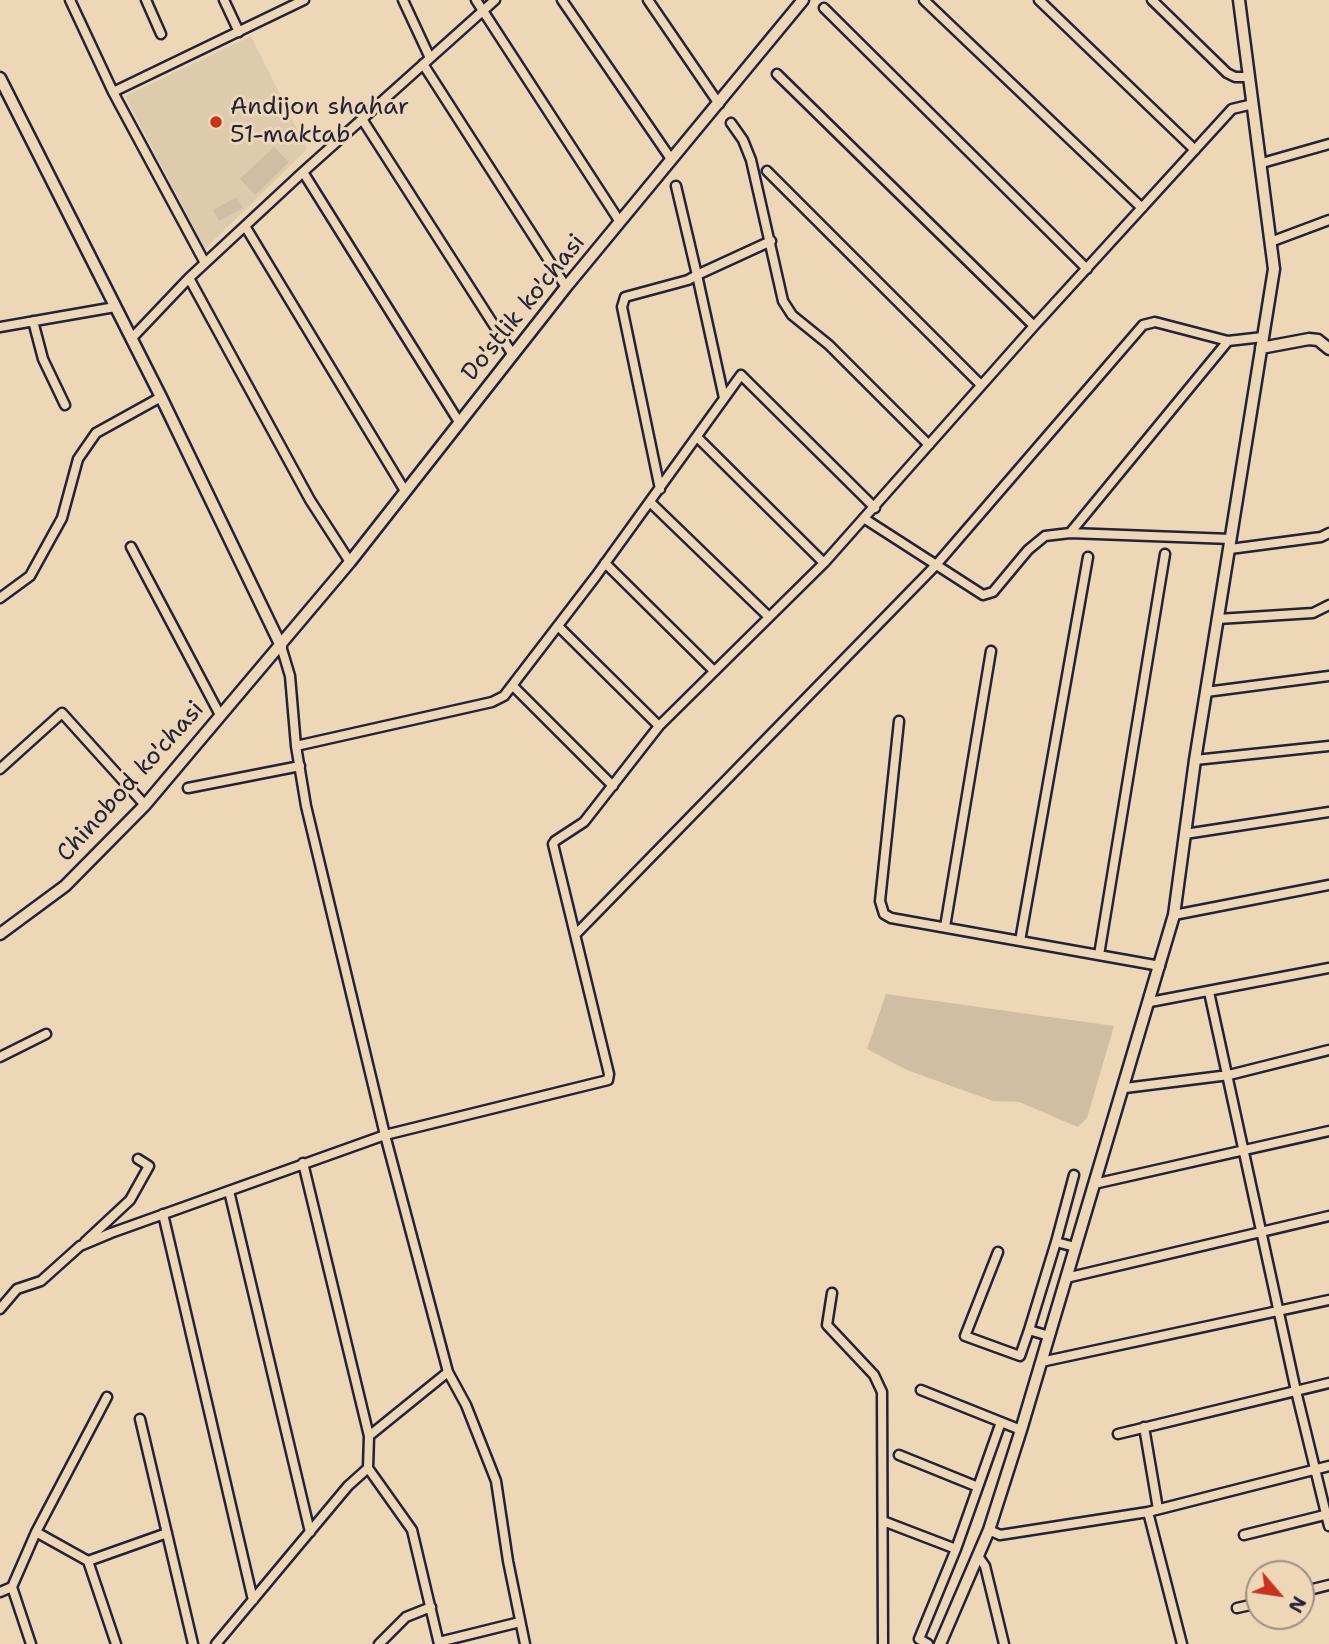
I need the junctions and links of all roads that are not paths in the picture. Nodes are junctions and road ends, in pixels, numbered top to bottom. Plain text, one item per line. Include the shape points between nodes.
1 (70, 0) edge
2 (146, 0) edge
3 (224, 0) edge
4 (304, 0) edge
5 (403, 0) edge
6 (476, 0) edge
7 (495, 0) edge
8 (562, 0) edge
9 (648, 0) edge
10 (803, 0) edge
11 (924, 0) edge
12 (1039, 0) edge
13 (1152, 0) edge
14 (1239, 0) edge
15 (824, 8) dead end
16 (482, 13) junction
17 (239, 32) junction
18 (161, 34) dead end
19 (426, 61) junction
20 (777, 74) dead end
21 (1248, 77) junction
22 (0, 78) edge
23 (113, 92) junction
24 (719, 104) junction
25 (1253, 104) junction
26 (362, 119) junction
27 (731, 123) dead end
28 (1329, 144) edge
29 (1195, 150) junction
30 (671, 159) junction
31 (1262, 163) junction
32 (767, 171) dead end
33 (303, 172) junction
34 (676, 186) dead end
35 (1142, 208) junction
36 (1329, 220) edge
37 (620, 222) junction
38 (245, 226) junction
39 (771, 241) junction
40 (1273, 241) junction
41 (205, 263) junction
42 (1087, 269) junction
43 (697, 275) junction
44 (189, 278) junction
45 (566, 287) junction
46 (115, 307) junction
47 (33, 321) junction
48 (1034, 326) junction
49 (0, 327) edge
50 (1263, 337) junction
51 (131, 339) junction
52 (1228, 341) junction
53 (1261, 348) junction
54 (1329, 349) edge
55 (513, 355) junction
56 (981, 385) junction
57 (162, 397) junction
58 (724, 398) junction
59 (65, 405) dead end
60 (459, 422) junction
61 (697, 438) junction
62 (929, 445) junction
63 (660, 489) junction
64 (405, 491) junction
65 (650, 502) junction
66 (875, 508) junction
67 (865, 519) junction
68 (1070, 533) junction
69 (1329, 533) edge
70 (1230, 544) junction
71 (131, 547) dead end
72 (1165, 554) dead end
73 (1088, 557) dead end
74 (350, 562) junction
75 (606, 563) junction
76 (824, 563) junction
77 (936, 565) junction
78 (0, 598) edge
79 (1329, 605) edge
80 (769, 617) junction
81 (1218, 619) junction
82 (558, 626) junction
83 (281, 646) junction
84 (991, 650) dead end
85 (713, 670) junction
86 (1329, 676) edge
87 (514, 687) junction
88 (1206, 692) junction
89 (220, 715) junction
90 (899, 721) dead end
91 (659, 726) junction
92 (296, 746) junction
93 (1329, 746) edge
94 (1195, 760) junction
95 (300, 766) junction
96 (0, 769) edge
97 (613, 786) junction
98 (188, 788) dead end
99 (145, 805) junction
100 (1329, 812) edge
101 (1185, 834) junction
102 (1329, 885) edge
103 (1174, 915) junction
104 (945, 928) junction
105 (1, 932) edge
106 (576, 934) junction
107 (1020, 941) junction
108 (1099, 955) junction
109 (1160, 966) junction
110 (1329, 968) edge
111 (1209, 992) junction
112 (1150, 1002) junction
113 (46, 1034) dead end
114 (1329, 1050) edge
115 (0, 1057) edge
116 (1229, 1075) junction
117 (1125, 1088) junction
118 (1329, 1131) edge
119 (385, 1135) junction
120 (1245, 1151) junction
121 (138, 1159) dead end
122 (303, 1163) junction
123 (1074, 1175) dead end
124 (1094, 1184) junction
125 (229, 1191) junction
126 (163, 1214) junction
127 (1329, 1216) edge
128 (1262, 1231) junction
129 (1056, 1242) junction
130 (80, 1246) junction
131 (1075, 1248) junction
132 (998, 1252) dead end
133 (1066, 1278) junction
134 (832, 1293) dead end
135 (1329, 1300) edge
136 (0, 1309) edge
137 (1279, 1312) junction
138 (1029, 1330) junction
139 (1049, 1336) junction
140 (1041, 1362) junction
141 (447, 1372) junction
142 (1329, 1383) edge
143 (921, 1390) dead end
144 (1296, 1391) junction
145 (107, 1397) dead end
146 (140, 1419) dead end
147 (1001, 1422) junction
148 (1144, 1427) junction
149 (1021, 1430) junction
150 (1118, 1434) dead end
151 (369, 1436) junction
152 (899, 1455) dead end
153 (1329, 1466) edge
154 (368, 1468) junction
155 (1315, 1469) junction
156 (978, 1487) junction
157 (1158, 1509) junction
158 (1148, 1512) junction
159 (1328, 1514) edge
160 (883, 1521) junction
161 (1329, 1526) edge
162 (989, 1531) junction
163 (36, 1532) junction
164 (310, 1532) junction
165 (167, 1533) junction
166 (1244, 1535) dead end
167 (956, 1549) junction
168 (978, 1556) junction
169 (88, 1561) junction
170 (12, 1587) junction
171 (0, 1592) edge
172 (253, 1600) junction
173 (1245, 1606) edge
174 (431, 1607) junction
175 (1237, 1608) dead end
176 (520, 1622) junction
177 (439, 1643) edge
178 (30, 1644) edge
179 (116, 1644) edge
180 (193, 1644) edge
181 (216, 1644) edge
182 (379, 1644) edge
183 (525, 1644) edge
184 (883, 1644) edge
185 (928, 1644) edge
186 (940, 1644) edge
187 (1004, 1644) edge
188 (1182, 1644) edge

1 - 23 street
2 - 18 street
3 - 17 street
4 - 17 street
5 - 19 street
6 - 16 street
7 - 16 street
8 - 30 street
9 - 24 street
10 - 24 street, Do'stlik ko'chasi
11 - 35 street
12 - 29 street
13 - 21 street via 1227,73
14 - 21 street
15 - 42 street
16 - 19 street
16 - 37 street
17 - 23 street
19 - 26 street
19 - 45 street
20 - 48 street
21 - 25 street
22 - 46 street
23 - 41 street
24 - 30 street, Do'stlik ko'chasi
25 - 29 street via 1232,109
25 - 31 street
26 - 33 street
26 - 55 street
27 - 39 street via 751,160
28 - 31 street
29 - 35 street
30 - 37 street, Do'stlik ko'chasi
31 - 40 street
32 - 56 street
33 - 38 street
33 - 60 street
34 - 43 street
35 - 42 street
36 - 40 street
37 - 45 street, Do'stlik ko'chasi
38 - 41 street
38 - 64 street
39 - 43 street
39 - 62 street via 783,301 792,315 829,345
40 - 50 street via 1275,269
41 - 44 street
42 - 48 street
43 - 58 street
43 - 63 street via 625,297 622,302
44 - 51 street
44 - 74 street via 310,500
45 - 55 street, Do'stlik ko'chasi
46 - 47 street
46 - 51 street
47 - 49 street
47 - 59 street via 43,359
48 - 56 street
50 - 52 street
50 - 53 street
51 - 57 street
52 - 68 street
52 - 77 street via 1155,323 1143,325
53 - 54 street via 1309,339
53 - 70 street
55 - 60 street, Do'stlik ko'chasi
56 - 62 street
57 - 78 street via 96,433 78,459 62,518 30,576
57 - 83 street
58 - 61 street
58 - 66 street via 738,377 744,376
60 - 64 street, Do'stlik ko'chasi
61 - 63 street
61 - 76 street
62 - 66 street
63 - 65 street
64 - 74 street, Do'stlik ko'chasi
65 - 75 street
65 - 80 street
66 - 67 street
67 - 76 street
67 - 77 street
68 - 70 street
68 - 77 street via 1045,536 993,592 983,595
69 - 70 street
70 - 81 street
71 - 89 street
72 - 108 street
73 - 107 street
74 - 83 street, Do'stlik ko'chasi
75 - 82 street
75 - 85 street
76 - 80 street
77 - 106 street
79 - 81 street via 1312,613
80 - 85 street
81 - 88 street
82 - 87 street
82 - 91 street
83 - 89 street, Chinobod ko'chasi
83 - 92 street via 290,676
84 - 104 street
85 - 91 street
86 - 88 street
87 - 92 street via 492,702
87 - 97 street
88 - 94 street
89 - 99 street, Chinobod ko'chasi
90 - 104 street via 880,901 884,914 891,918
91 - 97 street
92 - 95 street
93 - 94 street
94 - 101 street
95 - 98 street
95 - 119 street
96 - 99 street via 62,713
97 - 106 street via 584,822 553,844
99 - 105 street, Chinobod ko'chasi via 65,886
100 - 101 street
101 - 103 street
102 - 103 street
103 - 109 street
104 - 107 street
106 - 119 street via 608,1080
107 - 108 street
108 - 109 street
109 - 112 street
110 - 111 street
111 - 112 street
111 - 116 street
112 - 117 street
113 - 115 street
114 - 116 street
116 - 117 street
116 - 120 street
117 - 124 street
118 - 120 street
119 - 122 street
119 - 141 street
120 - 124 street
120 - 128 street
121 - 130 street via 149,1166 130,1200
122 - 125 street
122 - 151 street
123 - 129 street
124 - 131 street
125 - 126 street
125 - 164 street
126 - 130 street
126 - 172 street
127 - 128 street
128 - 133 street
128 - 137 street
129 - 131 street
129 - 138 street
130 - 136 street via 41,1281 17,1289
131 - 133 street
132 - 138 street via 965,1336 1020,1356
133 - 139 street
134 - 160 street via 827,1325 880,1384
135 - 137 street
137 - 140 street
137 - 144 street
138 - 139 street
139 - 140 street
140 - 149 street
141 - 151 street
141 - 176 street via 466,1405 496,1481
142 - 144 street
143 - 147 street
144 - 148 street
144 - 155 street
145 - 163 street
146 - 165 street
147 - 149 street
147 - 156 street
148 - 150 street
148 - 157 street
149 - 162 street
151 - 154 street
152 - 156 street
153 - 155 street
154 - 164 street
154 - 174 street via 412,1530
155 - 157 street
155 - 159 street
156 - 167 street
157 - 158 street
158 - 162 street via 1000,1535
158 - 188 street
159 - 161 street
159 - 166 street
160 - 167 street
160 - 184 street
162 - 168 street
163 - 169 street
163 - 170 street
164 - 172 street
165 - 169 street
165 - 180 street
167 - 185 street via 919,1639
168 - 186 street
168 - 187 street via 985,1566
169 - 179 street
170 - 171 street
170 - 178 street
172 - 181 street
173 - 175 street
174 - 177 street
174 - 182 street via 406,1618
176 - 177 street
176 - 183 street

